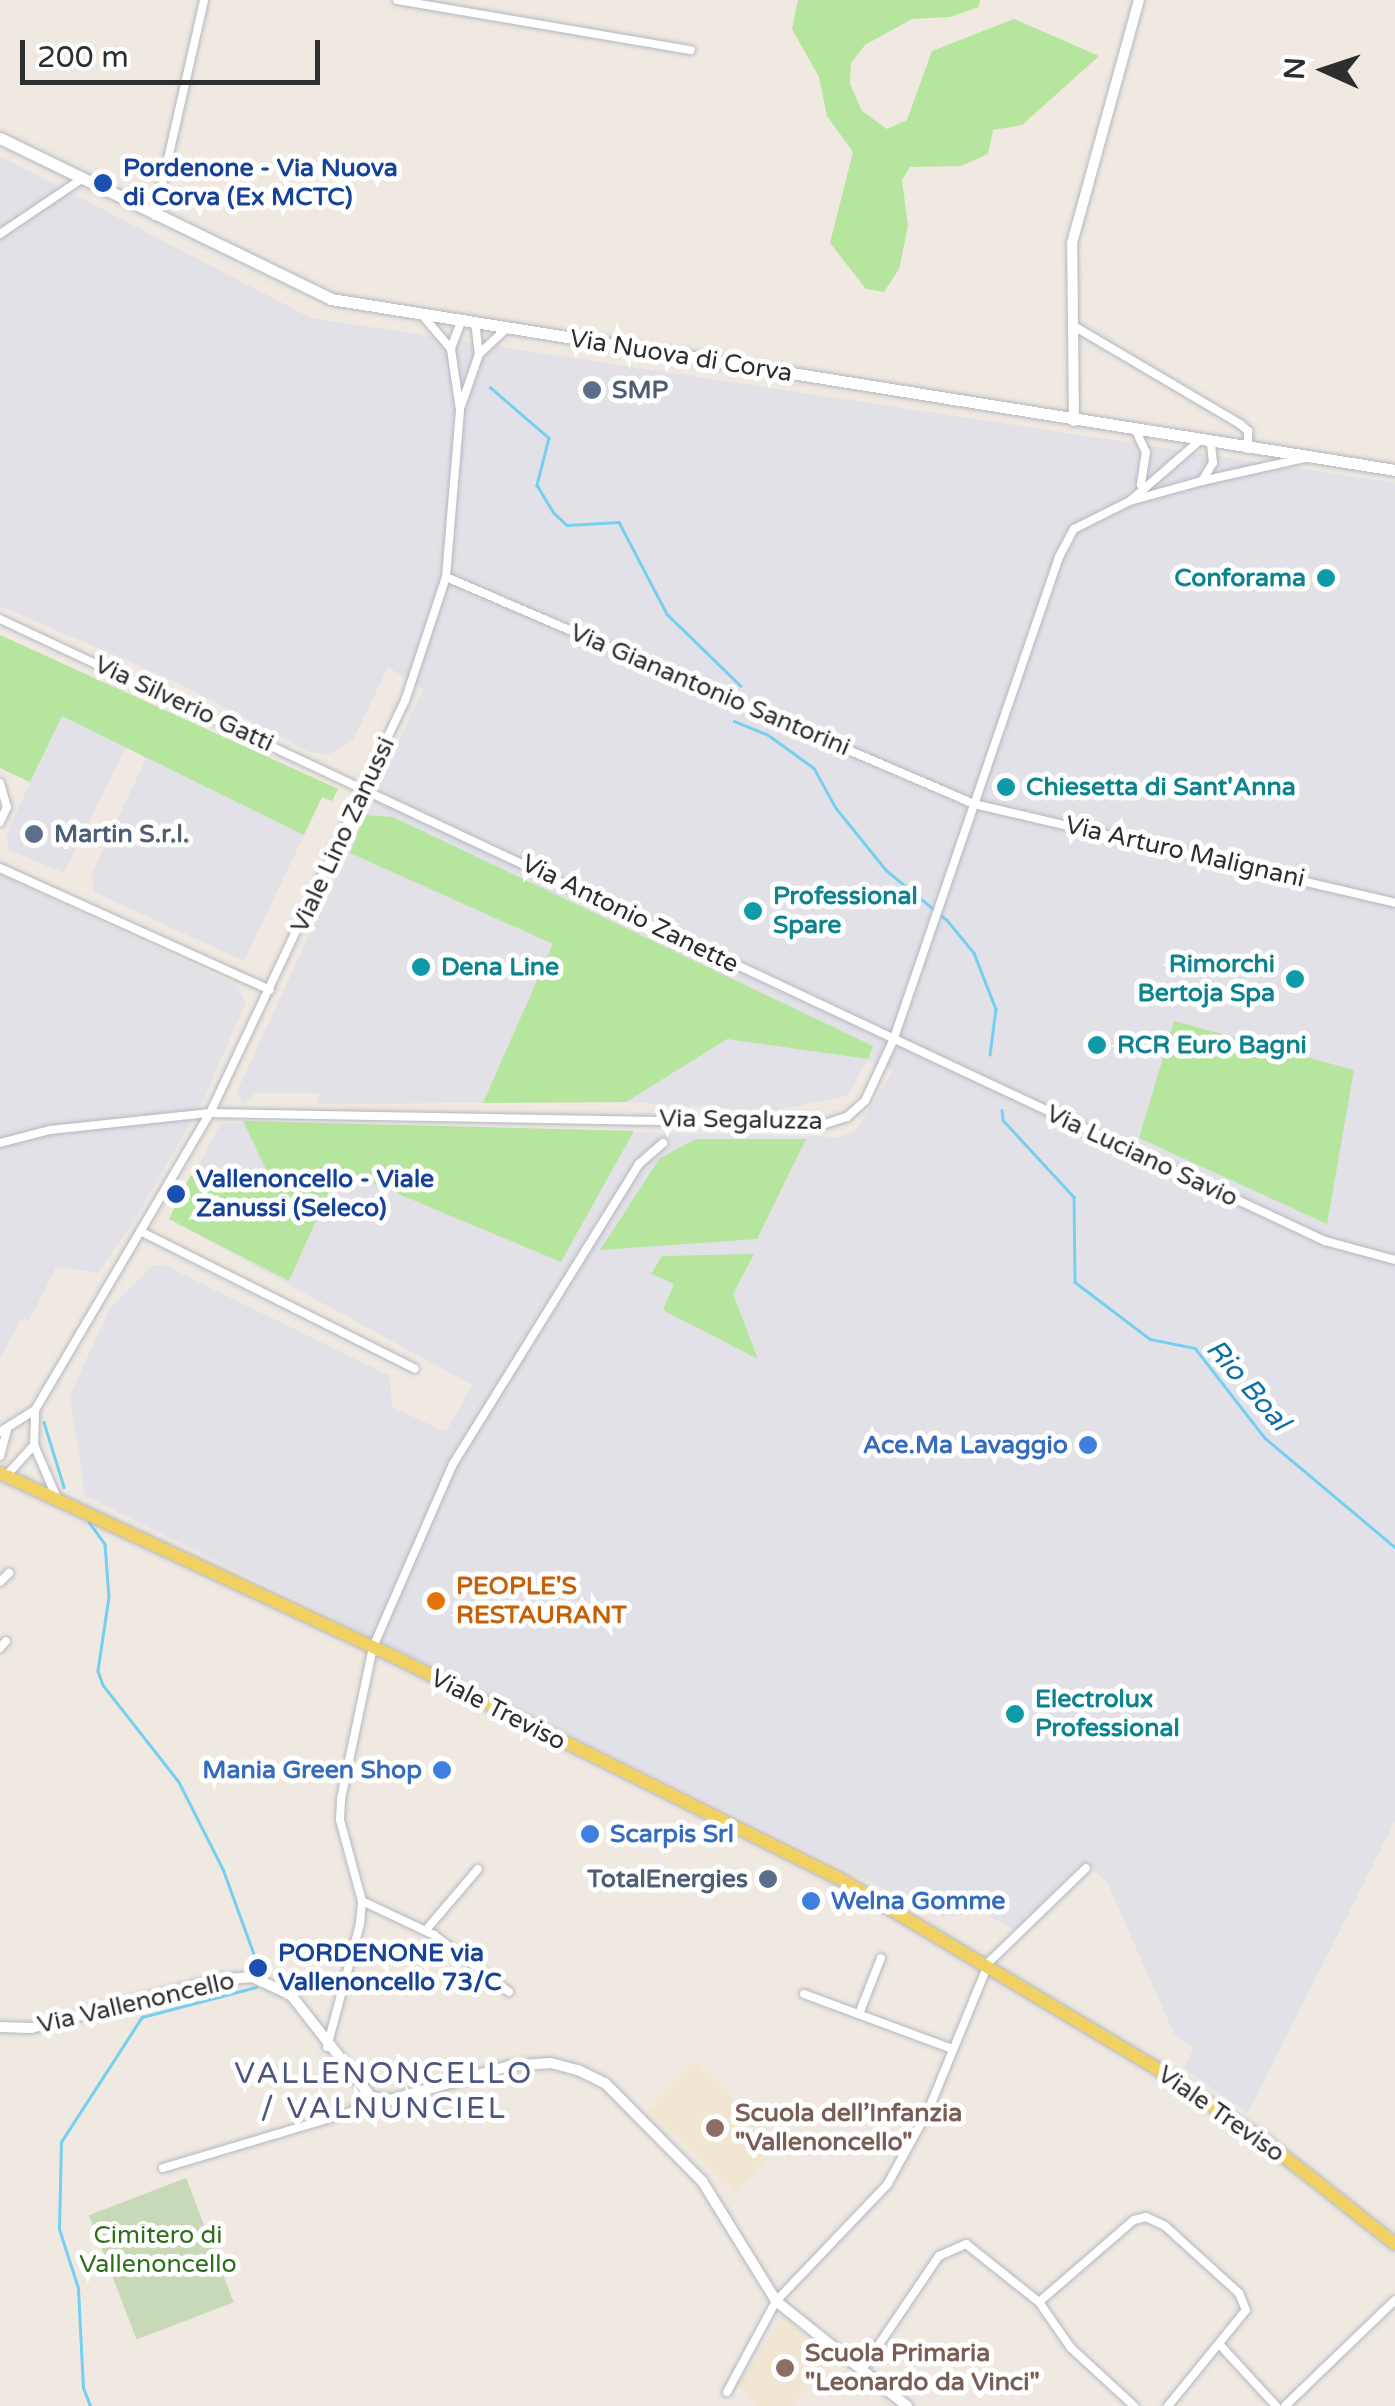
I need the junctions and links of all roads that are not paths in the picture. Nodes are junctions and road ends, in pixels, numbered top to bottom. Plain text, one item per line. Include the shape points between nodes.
1 (204, 0) edge
2 (397, 0) edge
3 (1139, 0) edge
4 (691, 50) dead end
5 (0, 138) edge
6 (80, 180) junction
7 (155, 216) junction
8 (0, 234) edge
9 (419, 313) junction
10 (468, 321) junction
11 (1072, 325) junction
12 (512, 328) junction
13 (451, 349) junction
14 (479, 354) junction
15 (460, 410) junction
16 (1074, 421) junction
17 (1136, 432) junction
18 (1205, 443) junction
19 (1248, 449) junction
20 (1306, 458) junction
21 (1395, 470) edge
22 (1202, 481) junction
23 (1141, 484) junction
24 (1130, 501) junction
25 (446, 576) junction
26 (0, 619) edge
27 (0, 783) edge
28 (367, 788) junction
29 (974, 804) junction
30 (0, 822) edge
31 (0, 868) edge
32 (1395, 902) edge
33 (270, 990) junction
34 (894, 1041) junction
35 (210, 1113) junction
36 (0, 1143) edge
37 (663, 1144) dead end
38 (142, 1232) junction
39 (1395, 1260) edge
40 (416, 1369) dead end
41 (35, 1410) junction
42 (4, 1431) edge
43 (34, 1445) junction
44 (0, 1456) edge
45 (3, 1475) edge
46 (59, 1501) junction
47 (9, 1573) dead end
48 (0, 1582) edge
49 (373, 1647) junction
50 (1086, 1868) dead end
51 (478, 1869) dead end
52 (362, 1901) junction
53 (426, 1930) junction
54 (881, 1958) dead end
55 (988, 1962) junction
56 (509, 1992) dead end
57 (804, 1994) dead end
58 (859, 2014) junction
59 (0, 2027) edge
60 (327, 2047) junction
61 (953, 2048) junction
62 (371, 2097) junction
63 (163, 2168) dead end
64 (1395, 2244) edge
65 (1395, 2300) edge
66 (776, 2301) junction
67 (1038, 2302) junction
68 (1220, 2345) junction
69 (861, 2371) junction
70 (727, 2392) dead end
71 (907, 2406) edge
72 (1134, 2406) edge
73 (1168, 2406) edge
74 (1276, 2406) edge
75 (1286, 2406) edge

1 - 7 street
2 - 4 street
3 - 11 street via 1072,242
5 - 6 main road, Via Nuova di Corva
6 - 7 main road, Via Nuova di Corva
6 - 8 street
7 - 9 main road, Via Nuova di Corva via 331,299
9 - 10 main road, Via Nuova di Corva
9 - 13 street
10 - 12 main road, Via Nuova di Corva
10 - 13 street, Viale Lino Zanussi
10 - 14 street, Viale Lino Zanussi
11 - 16 street
11 - 19 street via 1240,424 1248,432
12 - 14 street
12 - 16 main road, Via Nuova di Corva
13 - 15 street, Viale Lino Zanussi
14 - 15 street, Viale Lino Zanussi
15 - 25 street, Viale Lino Zanussi
16 - 17 main road, Via Nuova di Corva
17 - 18 main road, Via Nuova di Corva
17 - 23 street via 1146,452
18 - 19 main road, Via Nuova di Corva
18 - 22 street via 1215,454
18 - 23 street, Via Segaluzza
19 - 20 main road, Via Nuova di Corva
20 - 21 main road, Via Nuova di Corva
20 - 22 street, Via Segaluzza
22 - 24 street, Via Segaluzza
23 - 24 street, Via Segaluzza
24 - 29 street, Via Segaluzza via 1074,530 1058,557
25 - 28 street, Viale Lino Zanussi
25 - 29 street, Via Gianantonio Santorini
26 - 28 street, Via Silverio Gatti
27 - 30 street via 7,808
28 - 33 street, Viale Lino Zanussi
28 - 34 street, Via Antonio Zanette
29 - 32 street, Via Arturo Malignani
29 - 34 street, Via Segaluzza
31 - 33 street
33 - 35 street, Viale Lino Zanussi
34 - 35 street, Via Segaluzza via 866,1101 825,1124
34 - 39 street, Via Luciano Savio via 1325,1241
35 - 36 street, Via Segaluzza via 50,1130
35 - 38 street, Viale Lino Zanussi
37 - 49 street via 639,1164 454,1464
38 - 40 street
38 - 41 street, Viale Lino Zanussi
41 - 42 street, Viale Lino Zanussi
41 - 43 street, Viale Lino Zanussi
42 - 44 street, Viale Lino Zanussi
43 - 45 street
43 - 46 street, Viale Lino Zanussi
45 - 46 main road, Viale Treviso
46 - 49 main road, Viale Treviso
47 - 48 street
49 - 52 street via 340,1809
49 - 55 main road, Viale Treviso via 838,1877
50 - 55 street
51 - 53 street
52 - 53 street
52 - 60 street via 355,1954
53 - 56 street
54 - 58 street
55 - 61 street
55 - 64 main road, Viale Treviso via 1266,2142
57 - 58 street
58 - 61 street
59 - 60 street, Via Vallenoncello via 31,2028 218,1980 252,1978 291,1995
60 - 62 street, Via Vallenoncello
61 - 66 street via 886,2185
62 - 63 street via 352,2112
62 - 66 street via 390,2100 537,2064 605,2083 728,2213
65 - 75 street
66 - 69 street
66 - 70 street
67 - 68 street via 1134,2220 1146,2218 1205,2260 1245,2302 1238,2324
67 - 69 street via 984,2254 955,2244 939,2256
67 - 72 street via 1071,2348
68 - 73 street
68 - 74 street
69 - 71 street

